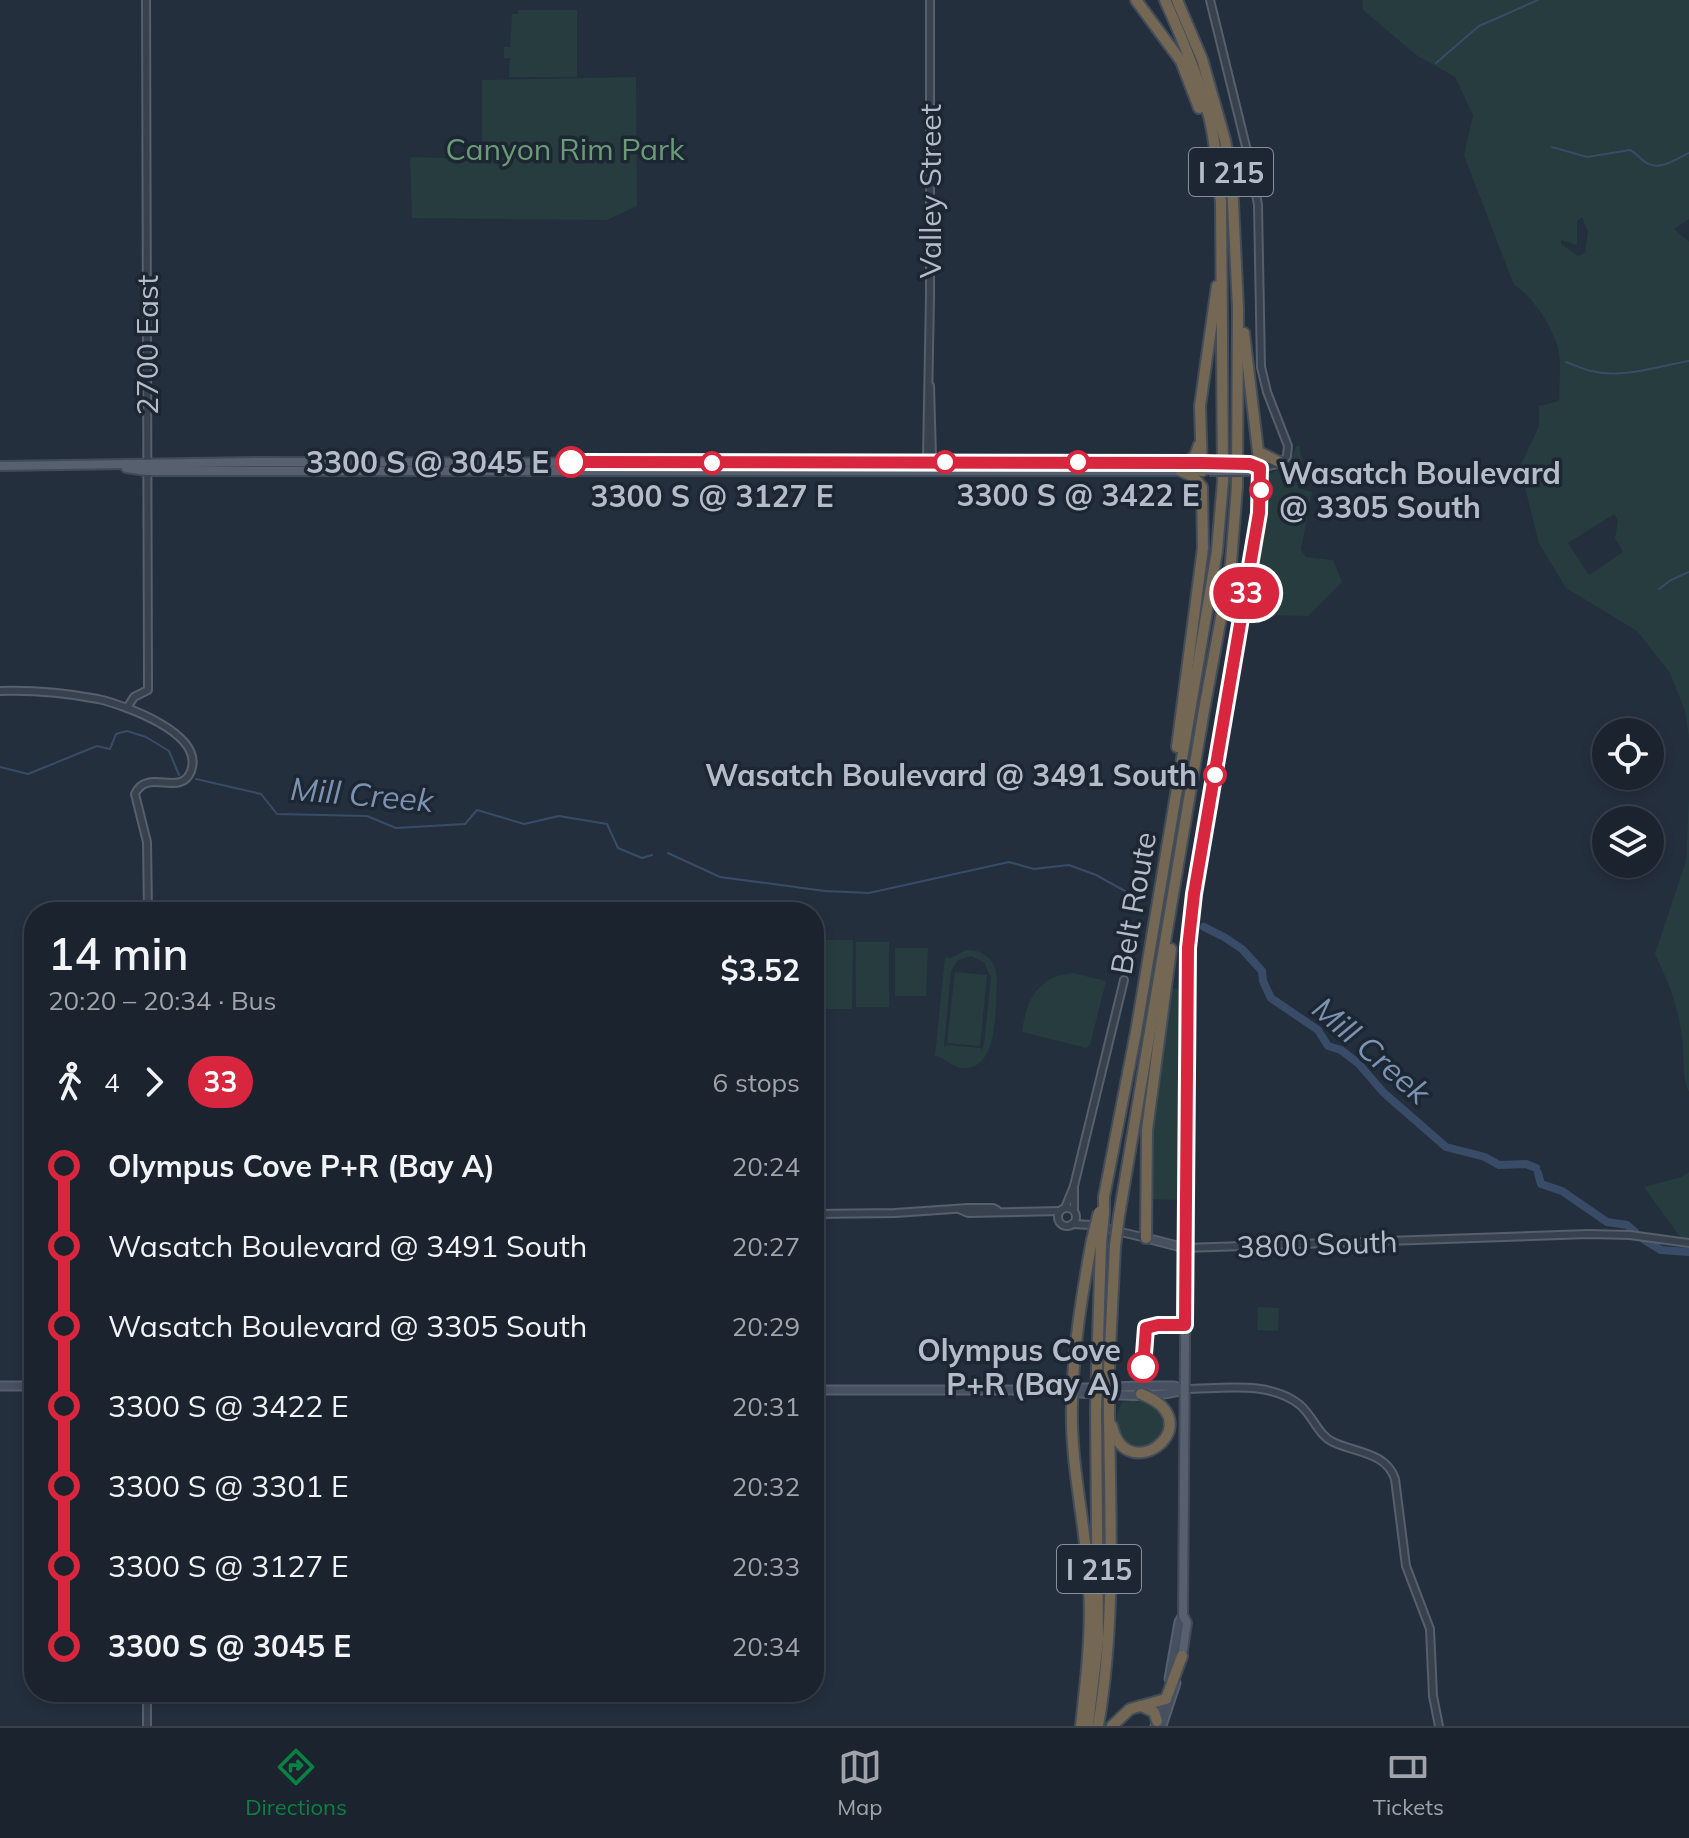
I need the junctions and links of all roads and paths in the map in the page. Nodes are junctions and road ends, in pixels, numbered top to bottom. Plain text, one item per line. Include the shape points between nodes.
1 (146, 0) edge
2 (930, 0) edge
3 (1136, 0) edge
4 (1165, 0) edge
5 (1177, 0) edge
6 (1185, 0) edge
7 (1210, 0) edge
8 (1202, 59) junction
9 (1216, 157) junction
10 (1221, 240) junction
11 (1238, 308) junction
12 (1200, 435) junction
13 (1259, 452) junction
14 (930, 462) junction
15 (1281, 463) junction
16 (0, 466) edge
17 (147, 467) junction
18 (1183, 467) junction
19 (1205, 467) junction
20 (1253, 467) junction
21 (937, 472) junction
22 (0, 691) edge
23 (127, 708) junction
24 (1183, 829) junction
25 (1167, 847) junction
26 (148, 902) edge
27 (1124, 980) dead end
28 (1074, 1186) junction
29 (1063, 1209) junction
30 (961, 1210) junction
31 (997, 1210) junction
32 (1039, 1212) junction
33 (1075, 1213) junction
34 (824, 1214) edge
35 (1058, 1219) junction
36 (1072, 1224) junction
37 (1092, 1225) junction
38 (1146, 1238) junction
39 (1097, 1242) junction
40 (1689, 1243) edge
41 (1185, 1248) junction
42 (0, 1386) edge
43 (24, 1386) edge
44 (1073, 1389) junction
45 (1185, 1389) junction
46 (824, 1390) edge
47 (1141, 1394) junction
48 (1109, 1412) junction
49 (1183, 1615) junction
50 (1182, 1656) junction
51 (1164, 1700) junction
52 (147, 1702) edge
53 (1139, 1706) junction
54 (1158, 1724) edge
55 (147, 1726) edge
56 (1081, 1726) edge
57 (1088, 1726) edge
58 (1098, 1726) edge
59 (1112, 1726) edge
60 (1439, 1726) edge

1 - 17 street, 2700 East
2 - 14 street, Valley Street
3 - 9 highway via 1181,61
4 - 9 highway, Belt Route / I 215 via 1192,62
5 - 8 highway, Belt Route / I 215
6 - 8 highway
7 - 15 street via 1258,205 1261,367 1288,446
8 - 11 highway, Belt Route / I 215 via 1232,182
9 - 10 highway, Belt Route / I 215
10 - 12 highway
10 - 25 highway, Belt Route / I 215 via 1222,508
11 - 13 highway
11 - 24 highway, Belt Route / I 215 via 1231,563
12 - 18 highway via 1195,456
12 - 19 highway
13 - 15 highway
13 - 20 highway
14 - 17 main road
14 - 18 main road
14 - 21 street
15 - 20 street
16 - 17 main road
17 - 21 main road
17 - 23 street, 2700 East via 148,690
18 - 19 main road
18 - 21 main road
18 - 25 highway via 1202,487 1203,548
19 - 20 main road, bridge
20 - 41 main road via 1258,521 1189,938
22 - 23 street via 83,697
23 - 26 street via 179,735 190,751 192,769 179,783 147,782 136,790 147,842
24 - 38 highway via 1147,1130
24 - 48 highway, Belt Route / I 215, bridge via 1115,1246
25 - 39 highway, Belt Route / I 215, bridge
27 - 28 street
28 - 29 street
28 - 33 street
29 - 32 street
29 - 33 street
29 - 35 street
30 - 31 street
30 - 31 street
30 - 34 street
31 - 32 street
32 - 35 street
33 - 36 street
33 - 37 street
35 - 36 street via 1064,1226
36 - 37 street
37 - 38 street
38 - 41 main road
39 - 44 highway via 1077,1329
39 - 57 highway, Belt Route / I 215, bridge via 1098,1641
40 - 41 street, 3800 South via 1613,1234
41 - 45 main road
42 - 43 main road
44 - 45 main road
44 - 46 main road
44 - 47 main road
44 - 56 highway via 1089,1586
45 - 47 main road
45 - 49 main road
45 - 60 street via 1254,1389 1282,1395 1303,1408 1328,1439 1375,1456 1389,1467 1406,1566 1430,1629
47 - 48 highway via 1164,1408 1170,1422 1166,1440 1154,1451 1138,1453 1120,1444
48 - 58 highway, Belt Route / I 215 via 1110,1598
49 - 50 main road via 1187,1623
49 - 51 main road
50 - 51 highway
50 - 54 main road via 1171,1702
51 - 53 highway
51 - 54 main road
52 - 55 street
53 - 54 highway via 1154,1712
53 - 59 highway

